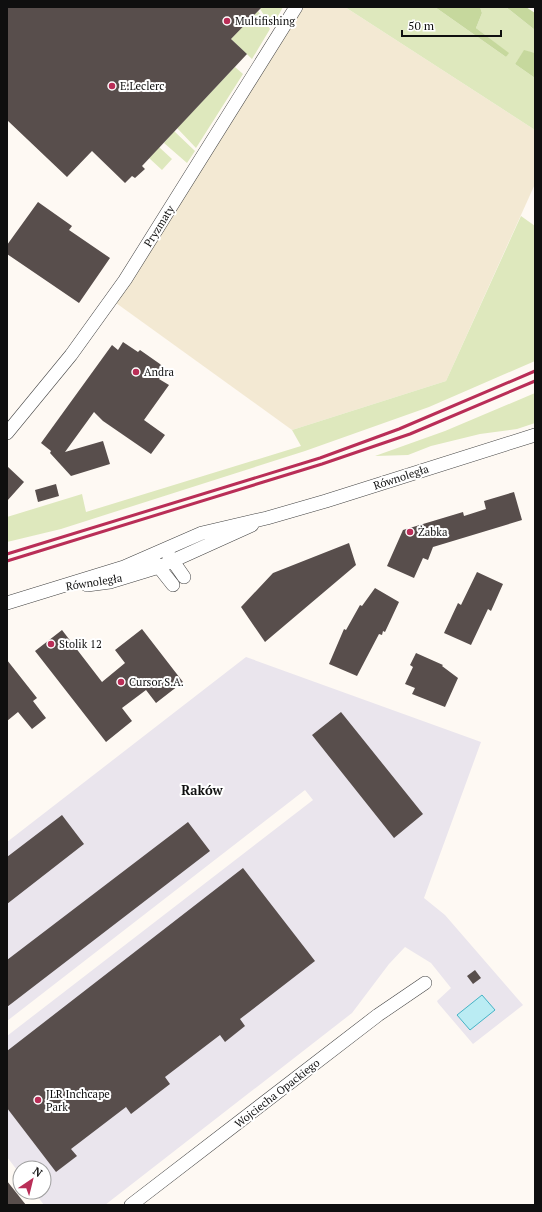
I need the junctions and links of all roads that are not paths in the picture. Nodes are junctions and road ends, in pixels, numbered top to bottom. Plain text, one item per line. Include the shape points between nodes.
1 (296, 7) edge
2 (11, 419) edge
3 (7, 433) edge
4 (535, 435) edge
5 (169, 555) junction
6 (151, 556) junction
7 (159, 567) junction
8 (184, 577) dead end
9 (173, 585) dead end
10 (52, 589) junction
11 (7, 603) edge
12 (425, 983) dead end
13 (131, 1205) edge

1 - 2 street, Pryzmaty via 125,280 71,355
2 - 3 street, Pryzmaty
4 - 5 street, Równoległa via 267,518 202,533
5 - 6 street, Równoległa
5 - 7 street, Równoległa
5 - 8 street
6 - 7 street
6 - 10 street, Równoległa
7 - 9 street
7 - 10 street, Równoległa via 110,582
10 - 11 street, Równoległa
12 - 13 street, Wojciecha Opackiego via 378,1015

